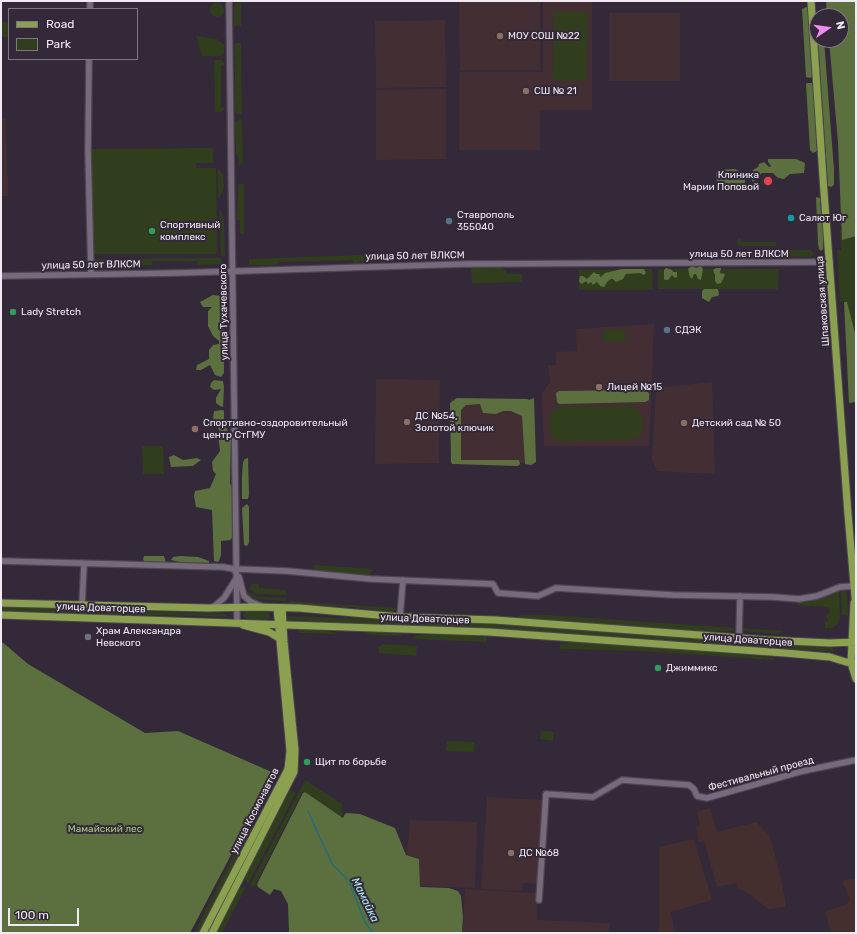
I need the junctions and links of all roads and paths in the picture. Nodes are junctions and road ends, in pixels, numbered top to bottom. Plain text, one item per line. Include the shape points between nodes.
1 (229, 1) edge
2 (812, 1) edge
3 (89, 60) edge
4 (830, 262) junction
5 (233, 271) junction
6 (91, 274) junction
7 (1, 276) edge
8 (1, 561) edge
9 (84, 564) junction
10 (236, 574) junction
11 (403, 580) junction
12 (854, 586) junction
13 (740, 596) junction
14 (854, 599) junction
15 (1, 603) edge
16 (82, 605) junction
17 (237, 607) junction
18 (263, 607) junction
19 (212, 608) junction
20 (280, 608) junction
21 (856, 609) edge
22 (1, 615) edge
23 (400, 617) junction
24 (237, 622) junction
25 (279, 622) junction
26 (296, 624) junction
27 (281, 638) junction
28 (739, 638) junction
29 (856, 642) edge
30 (851, 662) edge
31 (856, 678) edge
32 (856, 760) edge
33 (539, 900) dead end
34 (203, 933) edge
35 (212, 933) edge

1 - 5 street, улица Тухачевского
2 - 4 main road, Шпаковская улица
3 - 6 street
4 - 5 street, улица 50 лет ВЛКСМ via 466,264
4 - 12 main road, Шпаковская улица
5 - 6 street, улица 50 лет ВЛКСМ
5 - 10 street, улица Тухачевского
6 - 7 street, улица 50 лет ВЛКСМ
8 - 9 street
9 - 10 street via 223,567 234,569
9 - 16 street
10 - 11 street via 288,571
10 - 17 street, улица Тухачевского
10 - 18 street via 244,596
10 - 19 street via 224,598
11 - 13 street via 493,584 498,593 538,596 556,588
11 - 23 street
12 - 13 street via 840,587 809,598
12 - 14 main road, Шпаковская улица
13 - 28 street
14 - 21 main road, Шпаковская улица
14 - 30 main road, Шпаковская улица
15 - 16 main road, улица Доваторцев
16 - 19 main road, улица Доваторцев
17 - 18 main road, улица Доваторцев
17 - 19 main road, улица Доваторцев
17 - 24 street, улица Тухачевского
18 - 20 main road, улица Доваторцев
20 - 23 main road, улица Доваторцев
20 - 25 main road
22 - 24 main road, улица Доваторцев
23 - 28 main road, улица Доваторцев via 495,620
24 - 25 main road, улица Доваторцев
24 - 27 main road
25 - 26 main road, улица Доваторцев
25 - 27 main road
26 - 27 main road
26 - 30 main road, улица Доваторцев via 534,634 819,656
27 - 34 main road, улица Космонавтов via 290,751 288,769
27 - 35 main road, улица Космонавтов via 295,750 294,772
28 - 29 main road, улица Доваторцев
30 - 31 main road, Шпаковская улица
32 - 33 street, Фестивальный проезд via 803,771 711,797 697,796 694,789 688,785 622,780 593,797 546,794

